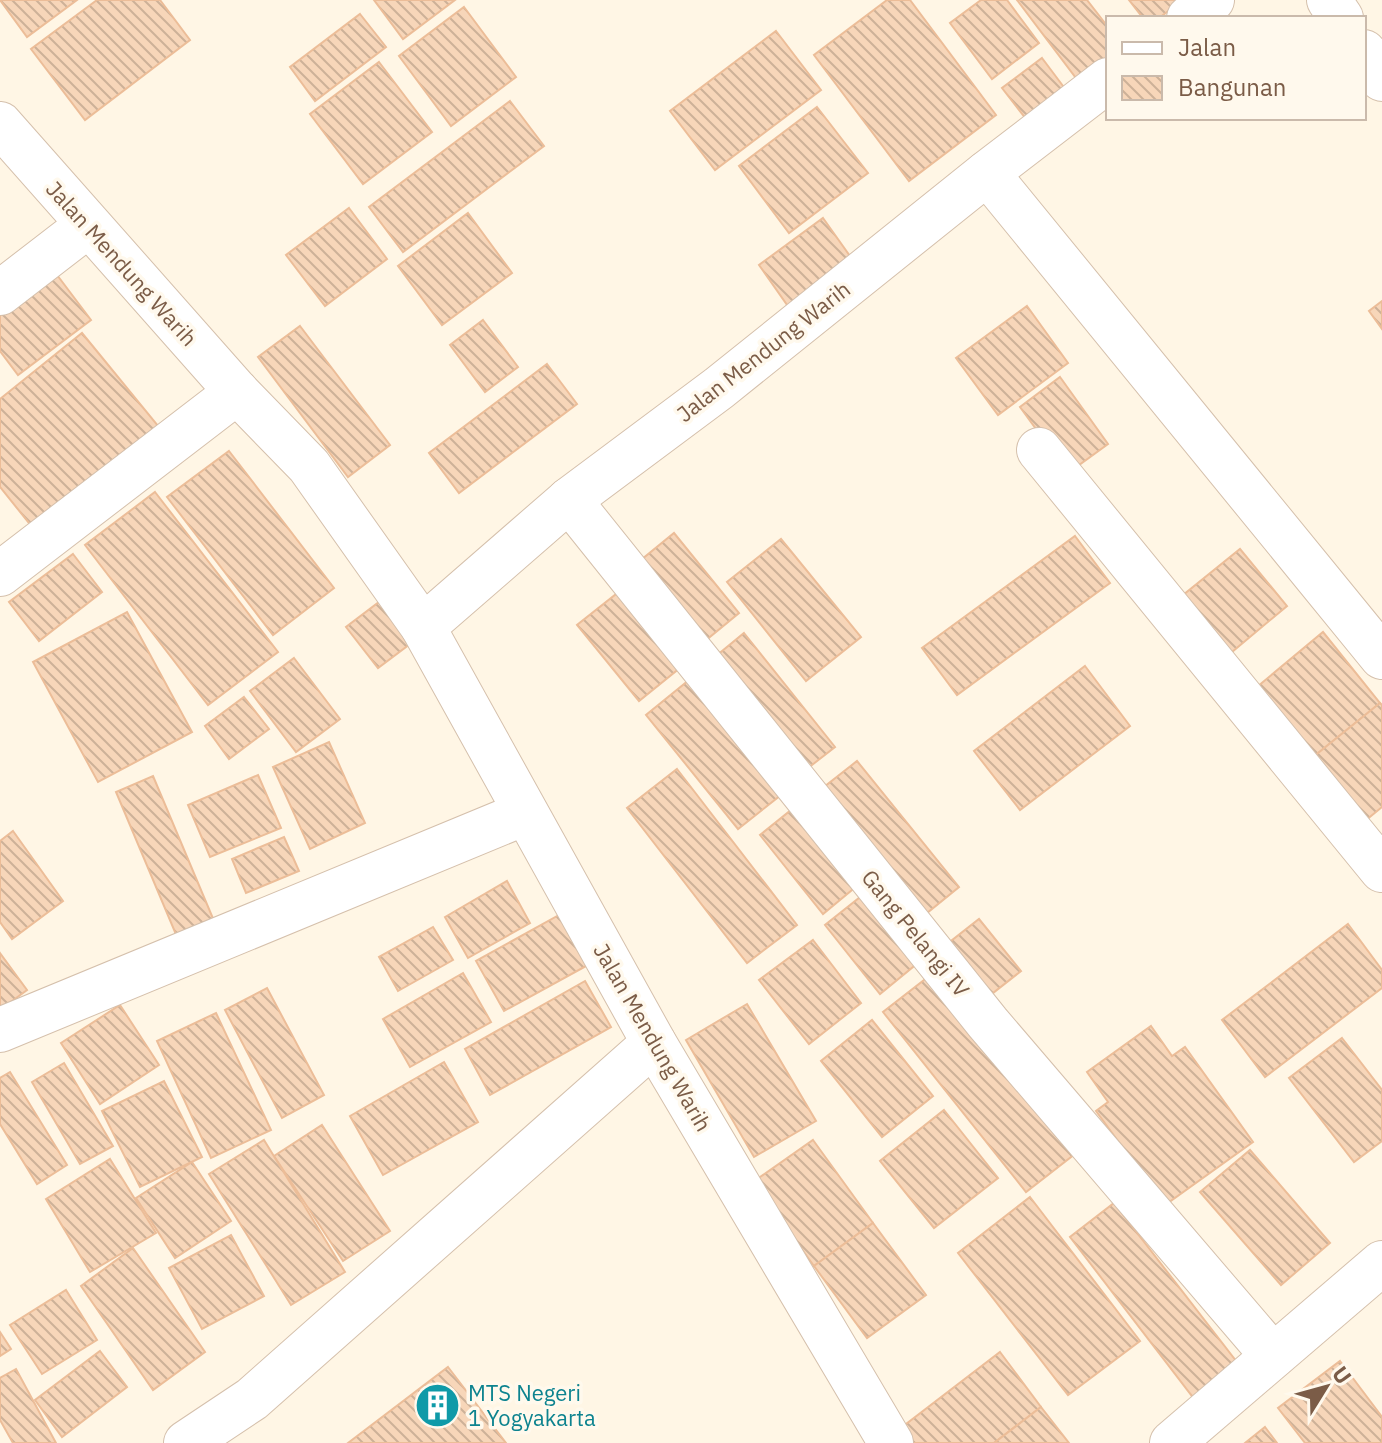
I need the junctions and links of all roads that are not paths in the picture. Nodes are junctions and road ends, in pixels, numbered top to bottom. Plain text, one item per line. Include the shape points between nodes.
1 (1212, 0) edge
2 (1192, 16) edge
3 (1366, 55) edge
4 (1382, 79) edge
5 (1106, 82) edge
6 (0, 124) edge
7 (987, 173) junction
8 (87, 226) junction
9 (0, 293) edge
10 (237, 392) junction
11 (1039, 450) dead end
12 (569, 500) junction
13 (0, 574) edge
14 (423, 627) junction
15 (1382, 657) edge
16 (525, 813) junction
17 (1382, 870) edge
18 (0, 1030) edge
19 (654, 1043) junction
20 (1382, 1263) edge
21 (1273, 1356) junction
22 (186, 1443) edge
23 (891, 1443) edge
24 (1172, 1443) edge

1 - 2 street
3 - 4 street
5 - 7 street, Jalan Mendung Warih
6 - 8 street, Jalan Mendung Warih
7 - 12 street, Jalan Mendung Warih via 719,388
7 - 15 street
8 - 9 street
8 - 10 street, Jalan Mendung Warih
10 - 13 street
10 - 14 street, Jalan Mendung Warih via 309,466
11 - 17 street
12 - 14 street, Jalan Mendung Warih
12 - 21 street, Gang Pelangi IV via 988,1023
14 - 16 street, Jalan Mendung Warih
16 - 18 street
16 - 19 street, Jalan Mendung Warih
19 - 22 street via 252,1399
19 - 23 street, Jalan Mendung Warih
20 - 21 street
21 - 24 street

